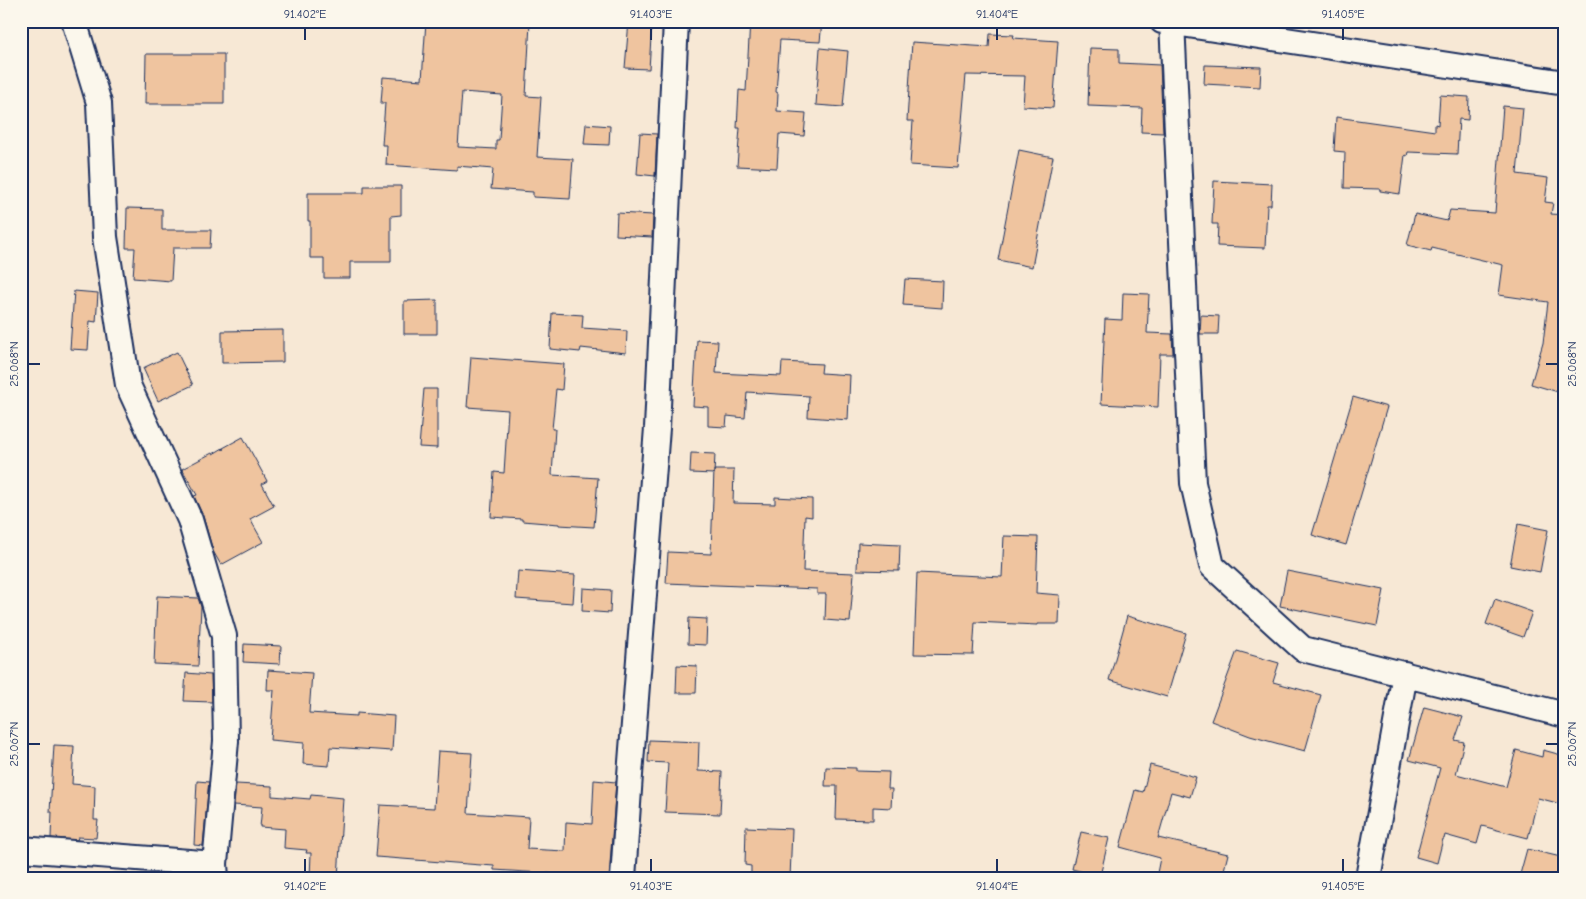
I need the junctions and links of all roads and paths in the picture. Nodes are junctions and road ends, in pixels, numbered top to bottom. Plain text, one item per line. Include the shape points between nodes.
1 (74, 21) edge
2 (676, 21) edge
3 (1169, 22) edge
4 (1565, 82) edge
5 (1405, 674) junction
6 (1565, 715) edge
7 (21, 850) edge
8 (215, 871) edge
9 (623, 878) edge
10 (1368, 878) edge

1 - 8 street via 99,103 106,236 128,385 190,520 224,636 226,741
2 - 9 street via 657,428
3 - 4 street
3 - 5 street via 1193,483 1212,566 1303,649
5 - 6 street
5 - 10 street
7 - 8 street

